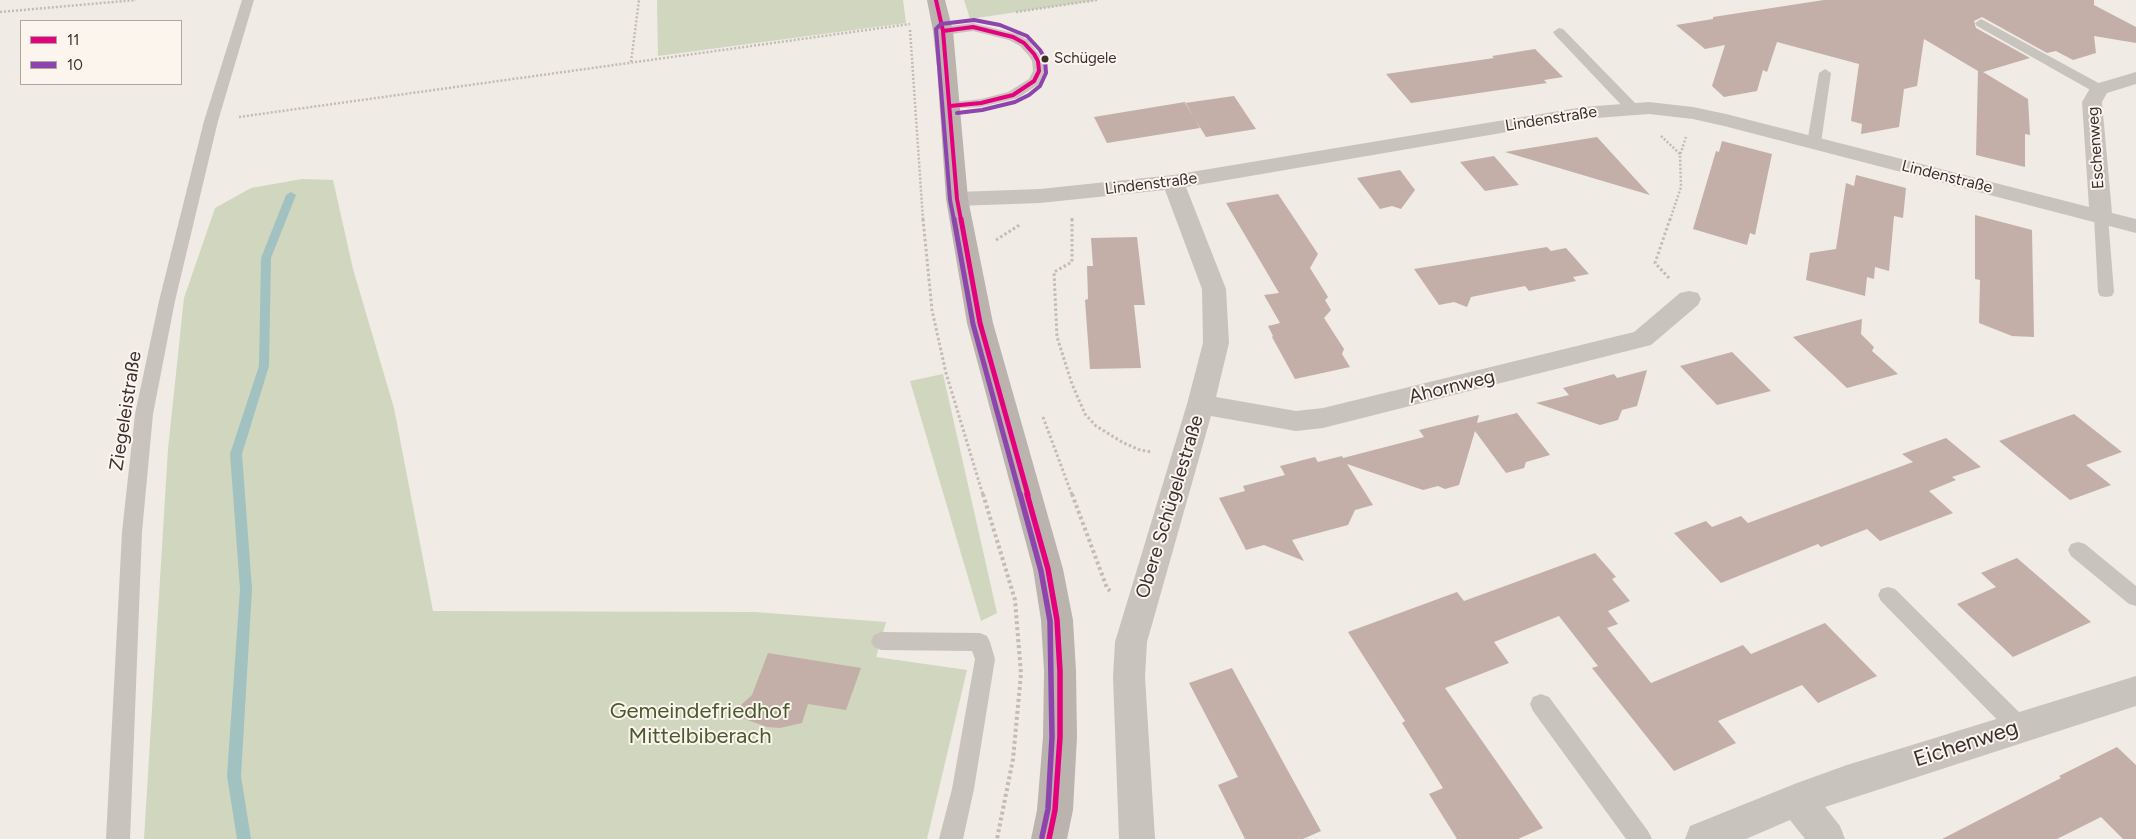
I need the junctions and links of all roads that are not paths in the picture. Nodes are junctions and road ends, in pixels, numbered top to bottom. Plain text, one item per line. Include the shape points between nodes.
1 (248, 0) edge
2 (936, 0) edge
3 (1981, 23) dead end
4 (943, 31) junction
5 (1559, 32) dead end
6 (1825, 73) dead end
7 (2136, 78) edge
8 (2099, 89) junction
9 (950, 106) junction
10 (1632, 108) junction
11 (1814, 143) junction
12 (1173, 182) junction
13 (957, 199) junction
14 (2101, 217) junction
15 (2136, 226) edge
16 (2106, 292) dead end
17 (1689, 299) road end
18 (1201, 404) junction
19 (2078, 550) dead end
20 (1888, 595) dead end
21 (2136, 598) edge
22 (881, 641) dead end
23 (2136, 691) edge
24 (1541, 704) dead end
25 (2019, 727) junction
26 (1797, 800) junction
27 (118, 839) edge
28 (951, 839) edge
29 (1049, 839) edge
30 (1137, 839) edge
31 (1640, 839) edge
32 (1703, 839) edge
33 (1827, 839) edge

1 - 27 lane, Ziegeleistraße via 211,121 167,301 144,414 132,532
2 - 4 street
3 - 8 lane
4 - 9 street
4 - 9 lane via 973,27 1013,37 1034,54 1039,71 1034,81 1013,95
5 - 10 lane
6 - 11 lane
7 - 8 street, Eschenweg
8 - 14 street, Eschenweg via 2092,102
9 - 13 street
10 - 11 street, Lindenstraße via 1694,113
10 - 12 street, Lindenstraße via 1583,113
11 - 14 street, Lindenstraße
12 - 13 street, Lindenstraße via 1040,196
12 - 18 street, Obere Schügelestraße via 1214,288 1216,343
13 - 29 street via 980,322 1048,569 1057,620 1060,737 1055,810
14 - 15 street, Lindenstraße
14 - 16 lane
17 - 18 street, Ahornweg via 1642,339 1323,418 1296,421
18 - 30 street, Obere Schügelestraße via 1131,642 1129,677
19 - 21 lane
20 - 25 lane
22 - 28 lane via 980,642 985,659 963,789
23 - 25 street, Eichenweg
24 - 31 lane
25 - 26 street, Eichenweg
26 - 32 street, Eichenweg
26 - 33 street

